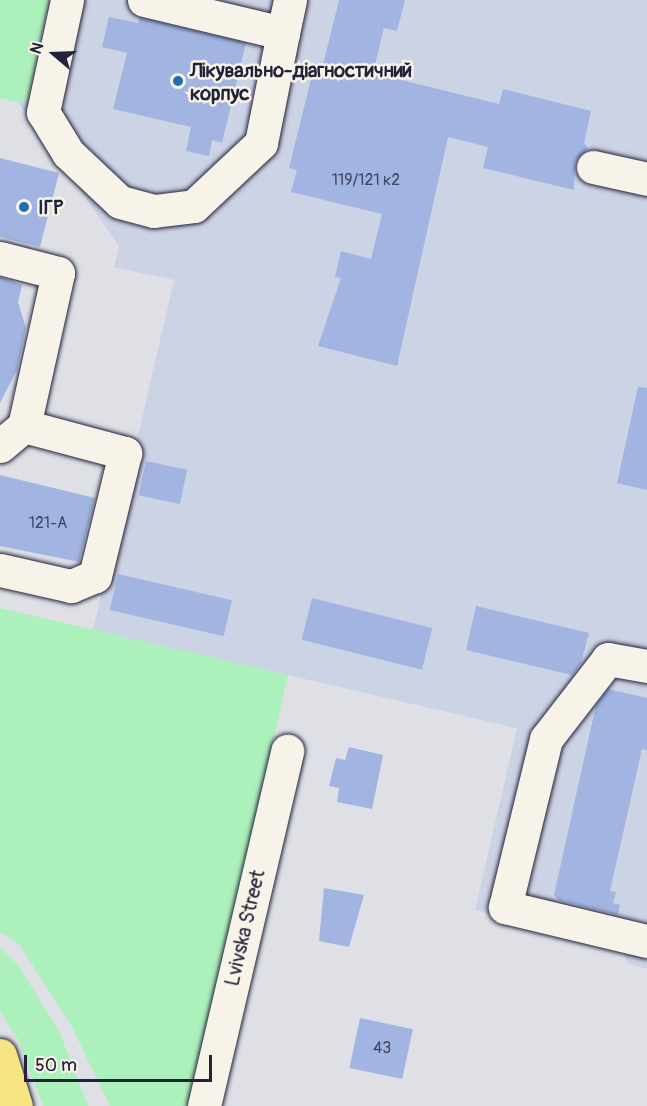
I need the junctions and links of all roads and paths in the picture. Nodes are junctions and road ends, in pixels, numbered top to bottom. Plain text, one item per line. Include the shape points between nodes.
1 (67, 0) edge
2 (144, 0) edge
3 (290, 0) edge
4 (283, 33) junction
5 (592, 167) dead end
6 (647, 179) edge
7 (0, 258) edge
8 (12, 436) edge
9 (0, 570) edge
10 (647, 666) edge
11 (287, 750) dead end
12 (647, 941) edge
13 (0, 1055) edge
14 (16, 1106) edge
15 (204, 1106) edge

1 - 4 lane via 43,112 68,153 120,202 154,211 194,206 261,143
2 - 4 lane
3 - 4 lane
5 - 6 lane
7 - 8 lane via 58,273
8 - 9 lane via 125,453 96,576 71,586
10 - 12 lane via 608,659 546,739 505,907
11 - 15 lane, Lvivska Street
13 - 14 main road

